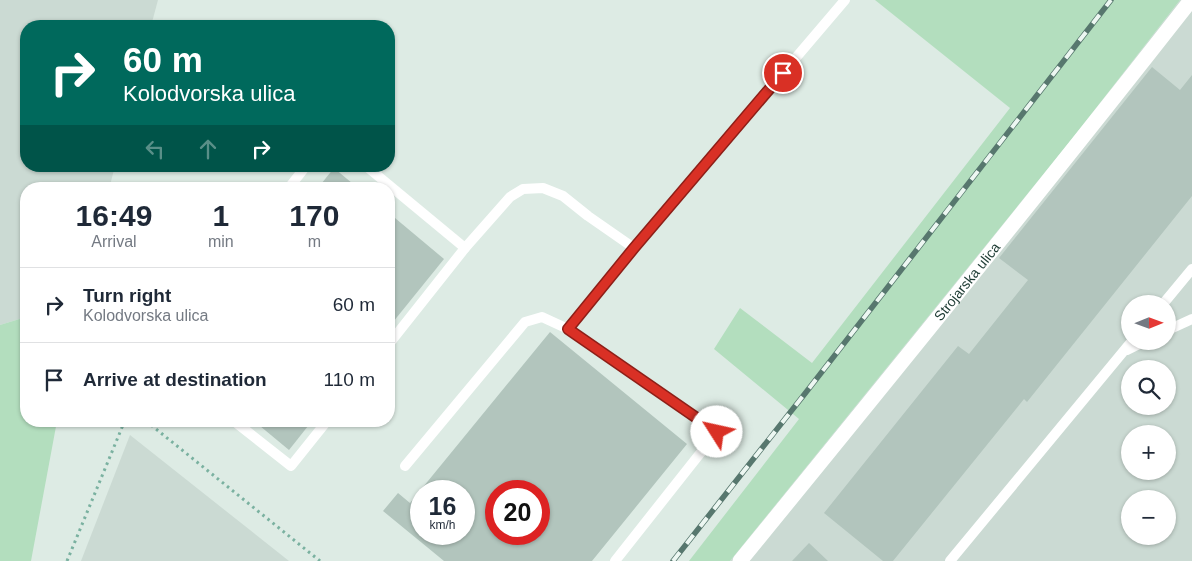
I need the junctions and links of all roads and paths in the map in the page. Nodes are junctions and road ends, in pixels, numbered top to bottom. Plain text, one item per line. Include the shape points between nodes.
1 (844, 0) edge
2 (1191, 0) edge
3 (301, 172) edge
4 (373, 172) edge
5 (293, 182) edge
6 (385, 182) edge
7 (395, 190) edge
8 (465, 248) junction
9 (634, 248) junction
10 (1192, 269) edge
11 (1170, 295) edge
12 (1192, 319) edge
13 (1176, 326) edge
14 (568, 329) junction
15 (395, 336) edge
16 (1124, 351) edge
17 (122, 427) edge
18 (153, 427) edge
19 (242, 427) edge
20 (322, 427) edge
21 (405, 466) dead end
22 (67, 561) edge
23 (320, 561) edge
24 (615, 561) edge
25 (740, 561) edge
26 (950, 561) edge

1 - 9 lane
2 - 25 street, Strojarska ulica
3 - 5 lane
4 - 6 lane
7 - 8 lane
8 - 9 lane via 510,197 523,189 543,188 563,196
8 - 15 lane
9 - 14 lane
10 - 11 lane
12 - 13 lane
14 - 21 lane via 542,317 525,322
14 - 24 lane via 717,432
16 - 26 lane
17 - 22 path
18 - 23 path
19 - 20 lane via 291,466

